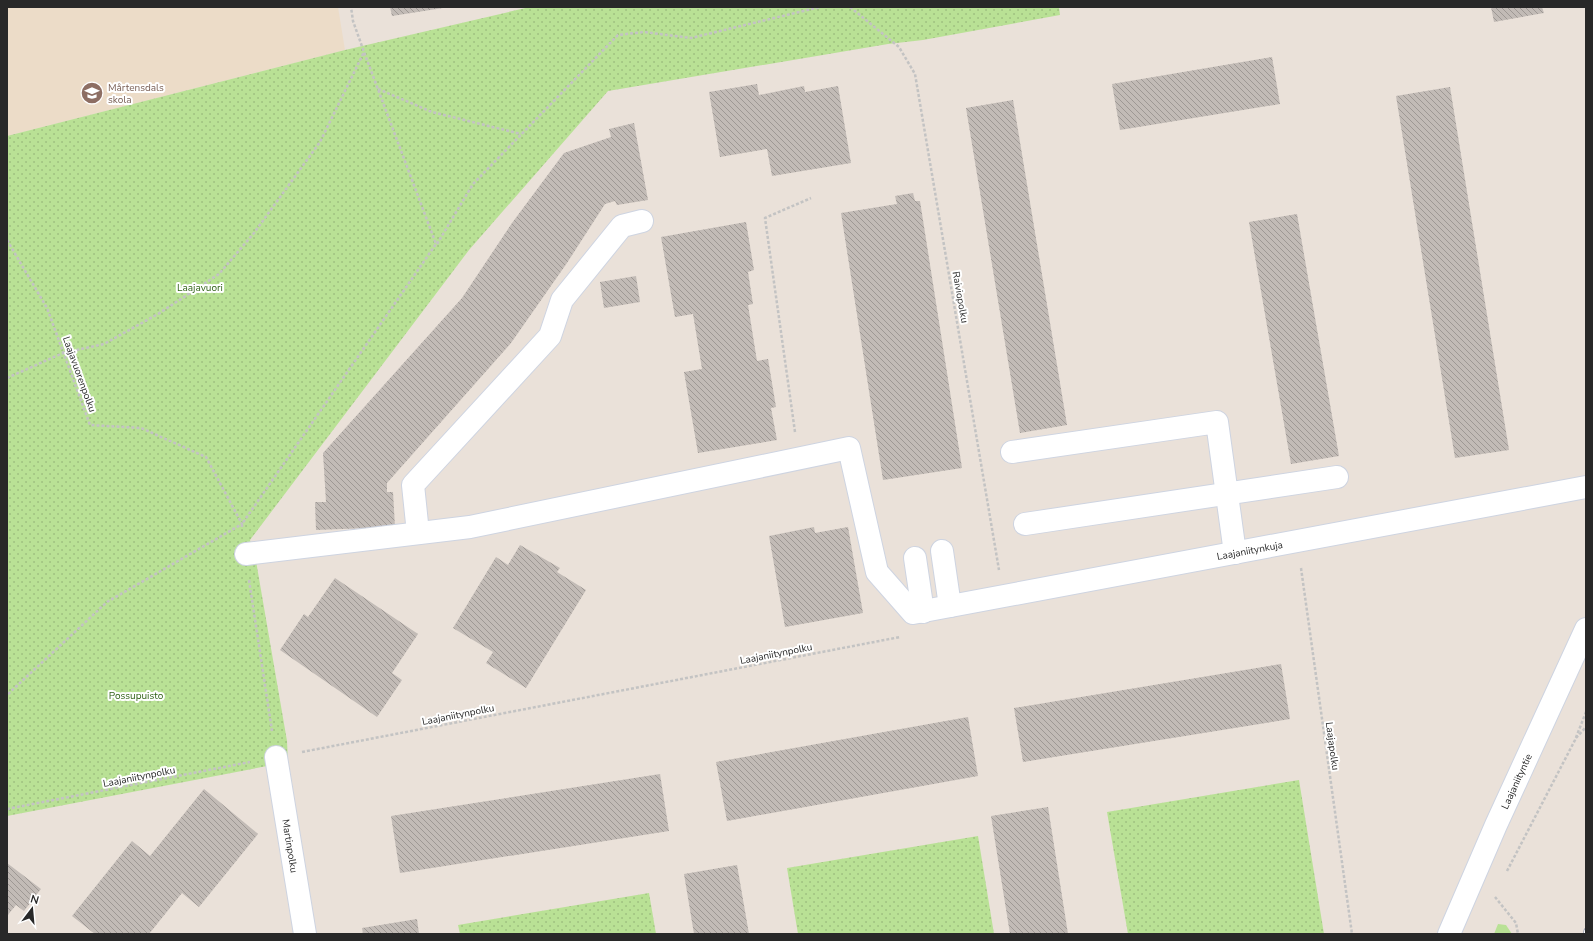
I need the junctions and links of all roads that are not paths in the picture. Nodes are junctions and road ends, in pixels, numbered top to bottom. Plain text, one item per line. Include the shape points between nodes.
1 (642, 221) dead end
2 (1012, 452) dead end
3 (1337, 477) dead end
4 (1586, 487) edge
5 (1227, 493) junction
6 (1025, 524) dead end
7 (418, 533) junction
8 (942, 551) dead end
9 (1235, 553) junction
10 (246, 554) road end
11 (915, 558) dead end
12 (950, 606) junction
13 (918, 612) junction
14 (1586, 630) edge
15 (276, 758) road end
16 (305, 934) edge
17 (1449, 934) edge

1 - 7 street via 622,226 562,300 550,336 413,485
2 - 5 street via 1217,422
3 - 5 street
4 - 9 street, Laajaniitynkuja
5 - 6 street
5 - 9 street
7 - 10 street
7 - 13 street via 470,527 849,448 877,572
8 - 12 street
9 - 12 street, Laajaniitynkuja
11 - 13 street
12 - 13 street, Laajaniitynkuja
14 - 17 street, Laajaniityntie
15 - 16 street, Martinpolku

